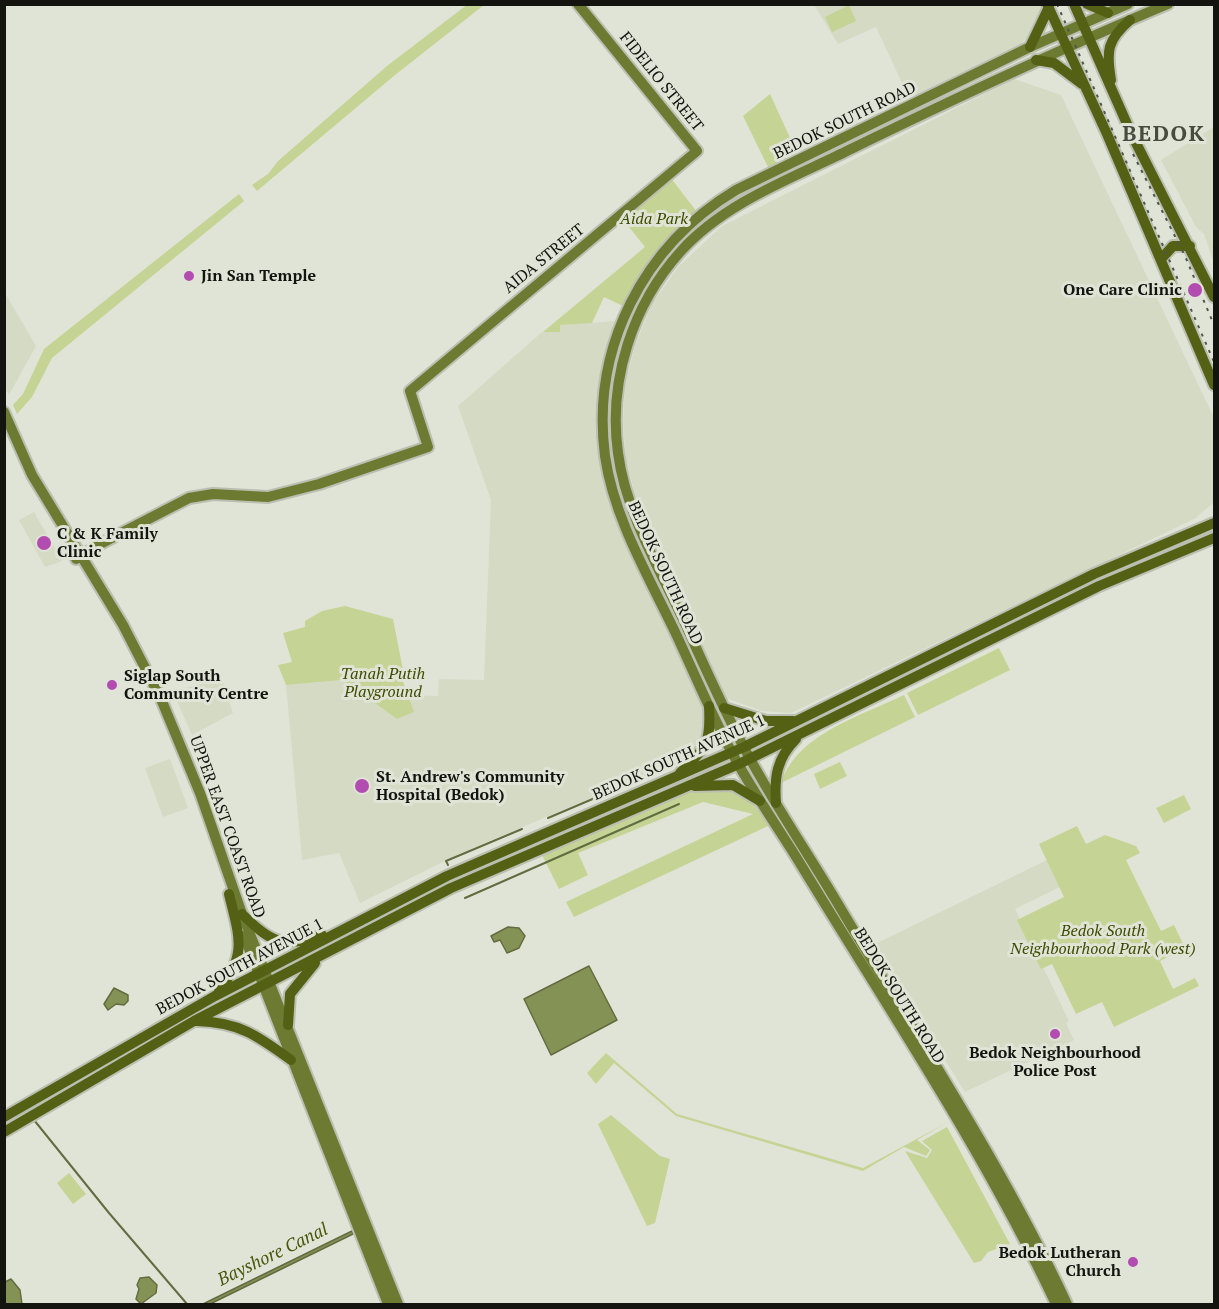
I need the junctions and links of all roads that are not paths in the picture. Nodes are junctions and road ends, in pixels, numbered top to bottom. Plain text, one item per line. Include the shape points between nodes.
1 (578, 4) edge
2 (1074, 4) edge
3 (1087, 4) edge
4 (1128, 4) edge
5 (1168, 4) edge
6 (1048, 6) edge
7 (1108, 13) junction
8 (1130, 20) junction
9 (1082, 23) junction
10 (1061, 32) junction
11 (1088, 38) junction
12 (1030, 46) junction
13 (1067, 46) junction
14 (1036, 60) junction
15 (1086, 88) junction
16 (1113, 93) junction
17 (697, 150) joint
18 (1190, 246) junction
19 (1161, 259) junction
20 (1215, 297) edge
21 (1215, 385) edge
22 (4, 412) edge
23 (4, 424) edge
24 (1215, 517) edge
25 (1215, 523) edge
26 (1203, 527) junction
27 (1215, 538) edge
28 (78, 558) junction
29 (709, 706) junction
30 (724, 708) junction
31 (796, 721) junction
32 (805, 731) junction
33 (744, 747) junction
34 (732, 752) junction
35 (750, 759) junction
36 (739, 764) junction
37 (676, 777) junction
38 (689, 786) junction
39 (760, 801) junction
40 (776, 803) junction
41 (229, 894) junction
42 (242, 914) junction
43 (359, 922) junction
44 (321, 956) junction
45 (262, 971) junction
46 (267, 983) junction
47 (215, 996) junction
48 (194, 1021) junction
49 (288, 1025) junction
50 (291, 1060) junction
51 (6, 1115) edge
52 (10, 1126) edge
53 (4, 1132) edge
54 (973, 1136) junction
55 (388, 1305) edge
56 (398, 1305) edge
57 (1056, 1305) edge
58 (1067, 1305) edge

1 - 17 main road, FIDELIO STREET
2 - 9 main road
3 - 7 main road
4 - 7 main road, BEDOK SOUTH ROAD
5 - 8 main road, BEDOK SOUTH ROAD
6 - 10 main road
6 - 12 main road
7 - 9 main road, BEDOK SOUTH ROAD
8 - 11 main road, BEDOK SOUTH ROAD
8 - 16 main road via 1109,46
9 - 10 main road, BEDOK SOUTH ROAD
9 - 11 main road
10 - 12 main road, BEDOK SOUTH ROAD
10 - 13 main road
11 - 13 main road, BEDOK SOUTH ROAD
11 - 16 main road
12 - 29 main road, BEDOK SOUTH ROAD via 717,202 670,242 628,305 615,339 604,397 608,476 631,538
13 - 14 main road, BEDOK SOUTH ROAD
13 - 15 main road
14 - 15 main road via 1054,63
14 - 30 main road, BEDOK SOUTH ROAD via 727,212 680,252 646,299 629,342 619,383 616,436 621,471 635,514
15 - 19 main road
16 - 18 main road
17 - 28 main road, AIDA STREET via 410,391 428,447 268,497 213,494 189,498
18 - 19 main road via 1173,246
18 - 20 main road
19 - 21 main road
22 - 28 main road, UPPER EAST COAST ROAD via 30,470
23 - 28 main road, UPPER EAST COAST ROAD via 25,473
24 - 26 main road
25 - 26 main road, BEDOK SOUTH AVENUE 1
26 - 31 main road, BEDOK SOUTH AVENUE 1 via 1094,574
27 - 32 main road, BEDOK SOUTH AVENUE 1 via 1099,586
28 - 41 main road, UPPER EAST COAST ROAD via 156,701 196,796
28 - 42 main road, UPPER EAST COAST ROAD via 123,625 161,699 200,794
29 - 34 main road, BEDOK SOUTH ROAD
29 - 37 main road via 709,738 702,751
30 - 31 main road via 766,721
30 - 33 main road, BEDOK SOUTH ROAD
31 - 33 main road, BEDOK SOUTH AVENUE 1
32 - 35 main road, BEDOK SOUTH AVENUE 1
32 - 40 main road via 780,759
33 - 34 main road, BEDOK SOUTH AVENUE 1
33 - 35 main road, BEDOK SOUTH ROAD
34 - 36 main road, BEDOK SOUTH ROAD
34 - 37 main road, BEDOK SOUTH AVENUE 1
35 - 36 main road, BEDOK SOUTH AVENUE 1
35 - 40 main road, BEDOK SOUTH ROAD
36 - 38 main road, BEDOK SOUTH AVENUE 1
36 - 39 main road, BEDOK SOUTH ROAD
37 - 43 main road, BEDOK SOUTH AVENUE 1 via 447,876
38 - 39 main road via 733,785
38 - 44 main road, BEDOK SOUTH AVENUE 1 via 451,888
39 - 54 main road, BEDOK SOUTH ROAD
40 - 54 main road, BEDOK SOUTH ROAD
41 - 45 main road, UPPER EAST COAST ROAD
41 - 47 main road via 240,945 231,976
42 - 43 main road via 265,936 288,942
42 - 45 main road, UPPER EAST COAST ROAD
43 - 45 main road, BEDOK SOUTH AVENUE 1
44 - 46 main road, BEDOK SOUTH AVENUE 1
44 - 49 main road via 291,993
45 - 46 main road, UPPER EAST COAST ROAD
45 - 47 main road, BEDOK SOUTH AVENUE 1
46 - 48 main road, BEDOK SOUTH AVENUE 1
46 - 49 main road, UPPER EAST COAST ROAD
46 - 50 main road, UPPER EAST COAST ROAD
47 - 51 main road, BEDOK SOUTH AVENUE 1
48 - 50 main road via 244,1028
48 - 52 main road, BEDOK SOUTH AVENUE 1
49 - 56 main road, UPPER EAST COAST ROAD
50 - 55 main road, UPPER EAST COAST ROAD
52 - 53 main road, BEDOK SOUTH AVENUE 1
54 - 57 main road, BEDOK SOUTH ROAD
54 - 58 main road, BEDOK SOUTH ROAD via 1033,1233

